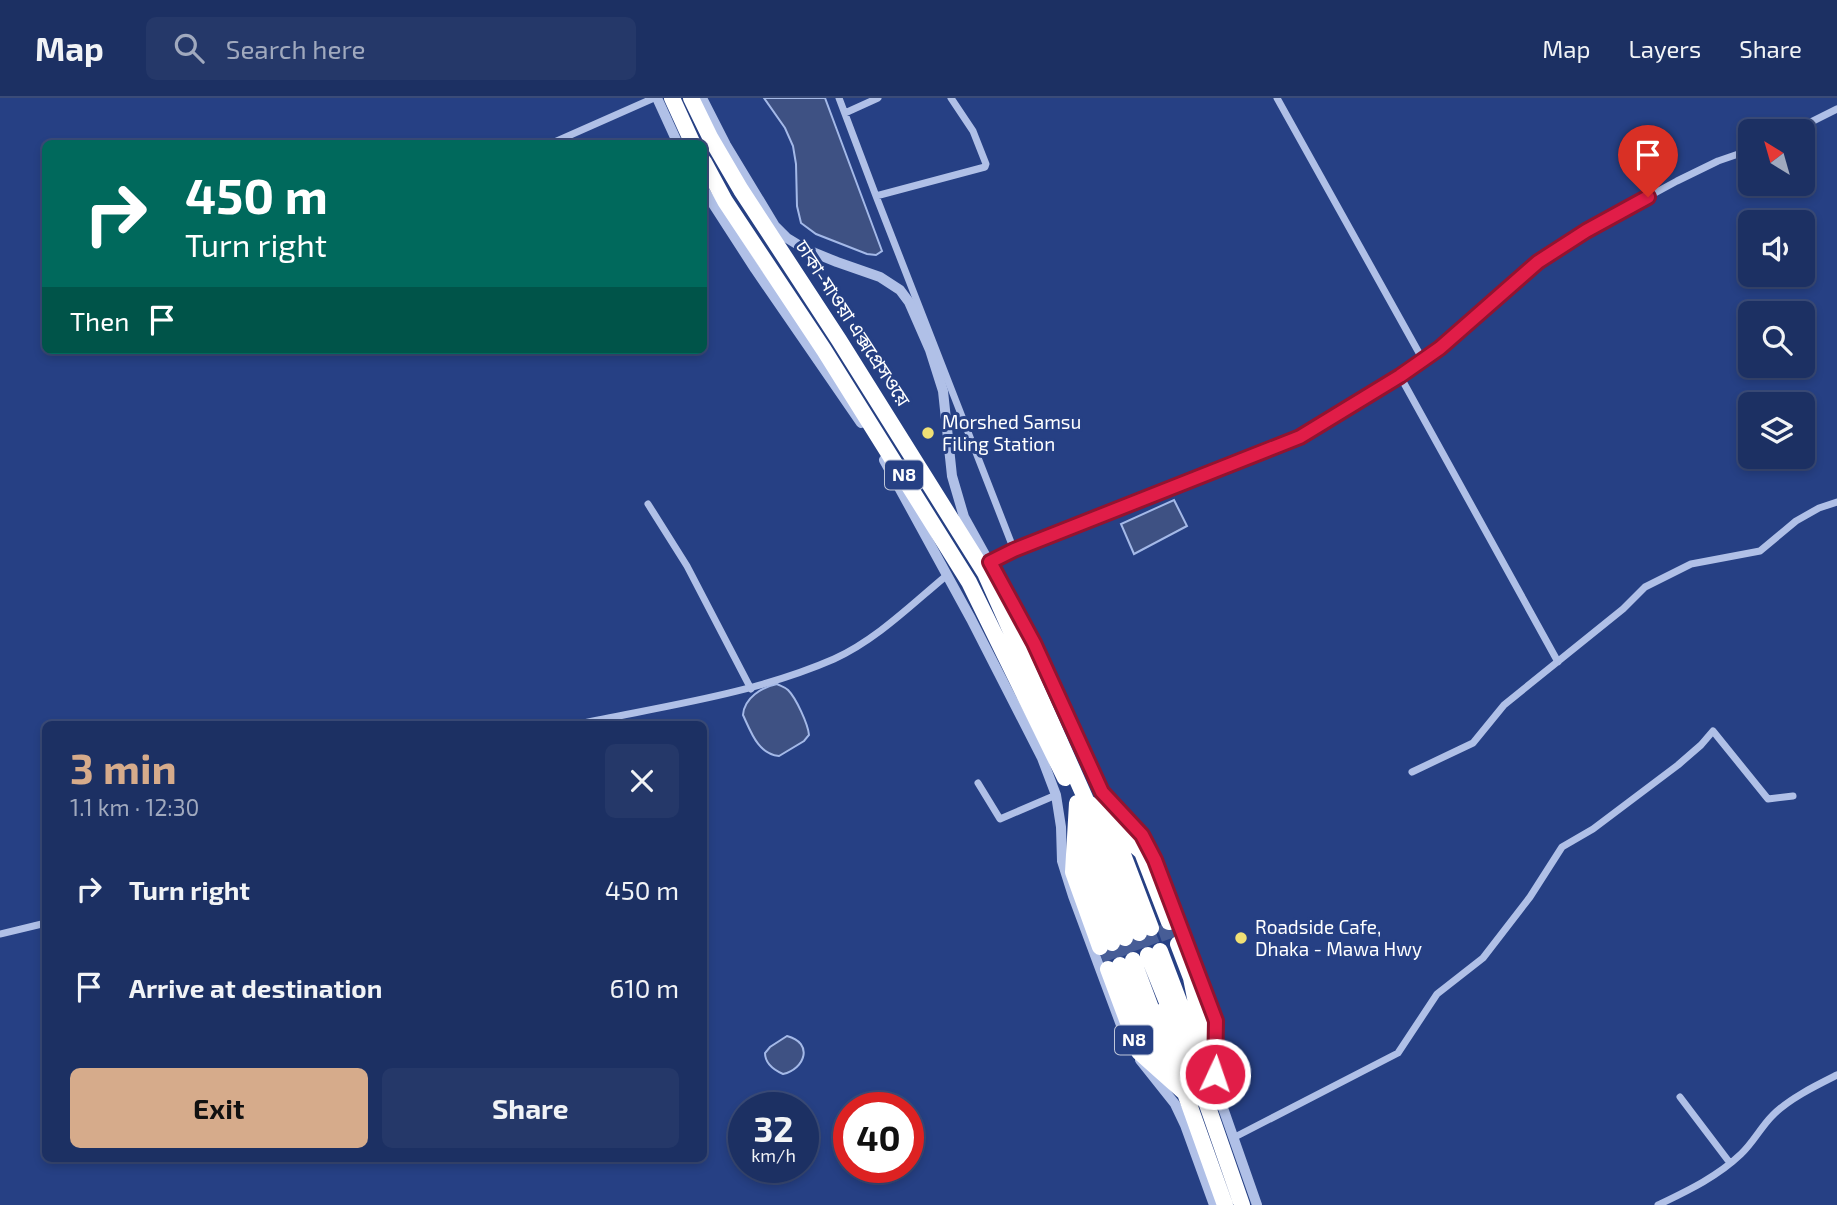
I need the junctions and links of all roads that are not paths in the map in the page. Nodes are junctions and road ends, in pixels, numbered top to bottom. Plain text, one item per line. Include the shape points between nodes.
1 (656, 98) edge
2 (672, 98) edge
3 (691, 98) edge
4 (702, 98) edge
5 (839, 98) edge
6 (878, 98) edge
7 (951, 98) edge
8 (1277, 98) edge
9 (1837, 108) edge
10 (845, 113) junction
11 (1815, 120) edge
12 (559, 140) edge
13 (676, 140) edge
14 (691, 140) edge
15 (1738, 154) edge
16 (707, 168) edge
17 (707, 195) edge
18 (876, 196) junction
19 (1423, 360) junction
20 (1400, 376) junction
21 (1837, 502) edge
22 (648, 504) dead end
23 (1014, 550) junction
24 (990, 562) junction
25 (946, 576) junction
26 (1558, 662) junction
27 (751, 688) junction
28 (593, 721) edge
29 (1412, 772) dead end
30 (978, 783) dead end
31 (1056, 795) junction
32 (1793, 796) dead end
33 (1079, 811) junction
34 (1106, 818) junction
35 (42, 924) edge
36 (0, 933) edge
37 (1135, 934) junction
38 (1143, 957) junction
39 (1201, 1066) junction
40 (1837, 1075) edge
41 (1168, 1078) junction
42 (1680, 1097) dead end
43 (1233, 1138) junction
44 (1730, 1163) junction
45 (1213, 1205) edge
46 (1225, 1205) edge
47 (1242, 1205) edge
48 (1257, 1205) edge
49 (1658, 1205) edge

1 - 12 street
1 - 13 street
2 - 14 highway
3 - 33 highway, ঢাকা-মাওয়া এক্সপ্রেসওয়ে / N8 via 741,190 985,573
4 - 24 street via 775,226 787,238 880,277 909,302 943,391 958,500
5 - 10 street
6 - 10 street
7 - 18 street via 973,131 985,167
8 - 19 street
9 - 11 street
10 - 18 street
15 - 19 street via 1677,181 1576,237 1538,262
16 - 33 highway, ঢাকা-মাওয়া এক্সপ্রেসওয়ে / N8 via 969,582
17 - 25 street via 889,468
18 - 23 street
19 - 20 street
20 - 23 street via 1300,437
20 - 26 street
21 - 26 street via 1796,521 1760,551 1691,564 1645,587
22 - 27 street via 687,566
23 - 24 street
24 - 43 street via 1034,643 1102,792 1142,835 1155,860 1216,1021 1216,1088
25 - 27 street via 877,633 835,658
25 - 31 street via 1042,758
26 - 29 street via 1504,705 1473,743
27 - 28 street
30 - 31 street via 1000,819
31 - 45 street via 1062,861 1114,1010 1128,1044 1175,1104
32 - 43 street via 1768,799 1713,731 1667,773 1562,847 1483,958 1437,994 1398,1053
33 - 34 highway, ঢাকা-মাওয়া এক্সপ্রেসওয়ে / N8
33 - 37 highway, ঢাকা-মাওয়া এক্সপ্রেসওয়ে / N8
33 - 37 highway, ঢাকা-মাওয়া এক্সপ্রেসওয়ে / N8
33 - 37 highway, ঢাকা-মাওয়া এক্সপ্রেসওয়ে / N8 via 1074,850
34 - 37 highway, ঢাকা-মাওয়া এক্সপ্রেসওয়ে / N8
34 - 37 highway, ঢাকা-মাওয়া এক্সপ্রেসওয়ে / N8 via 1128,839
35 - 36 street
38 - 39 highway, N8
38 - 39 highway, N8
38 - 39 highway, N8 via 1191,978 1201,1028
38 - 41 highway, N8
38 - 41 highway, N8
38 - 41 highway, N8 via 1163,1017
39 - 47 highway, N8
40 - 44 street via 1773,1114
41 - 46 highway, N8
42 - 44 street
43 - 48 street
44 - 49 street via 1698,1187

